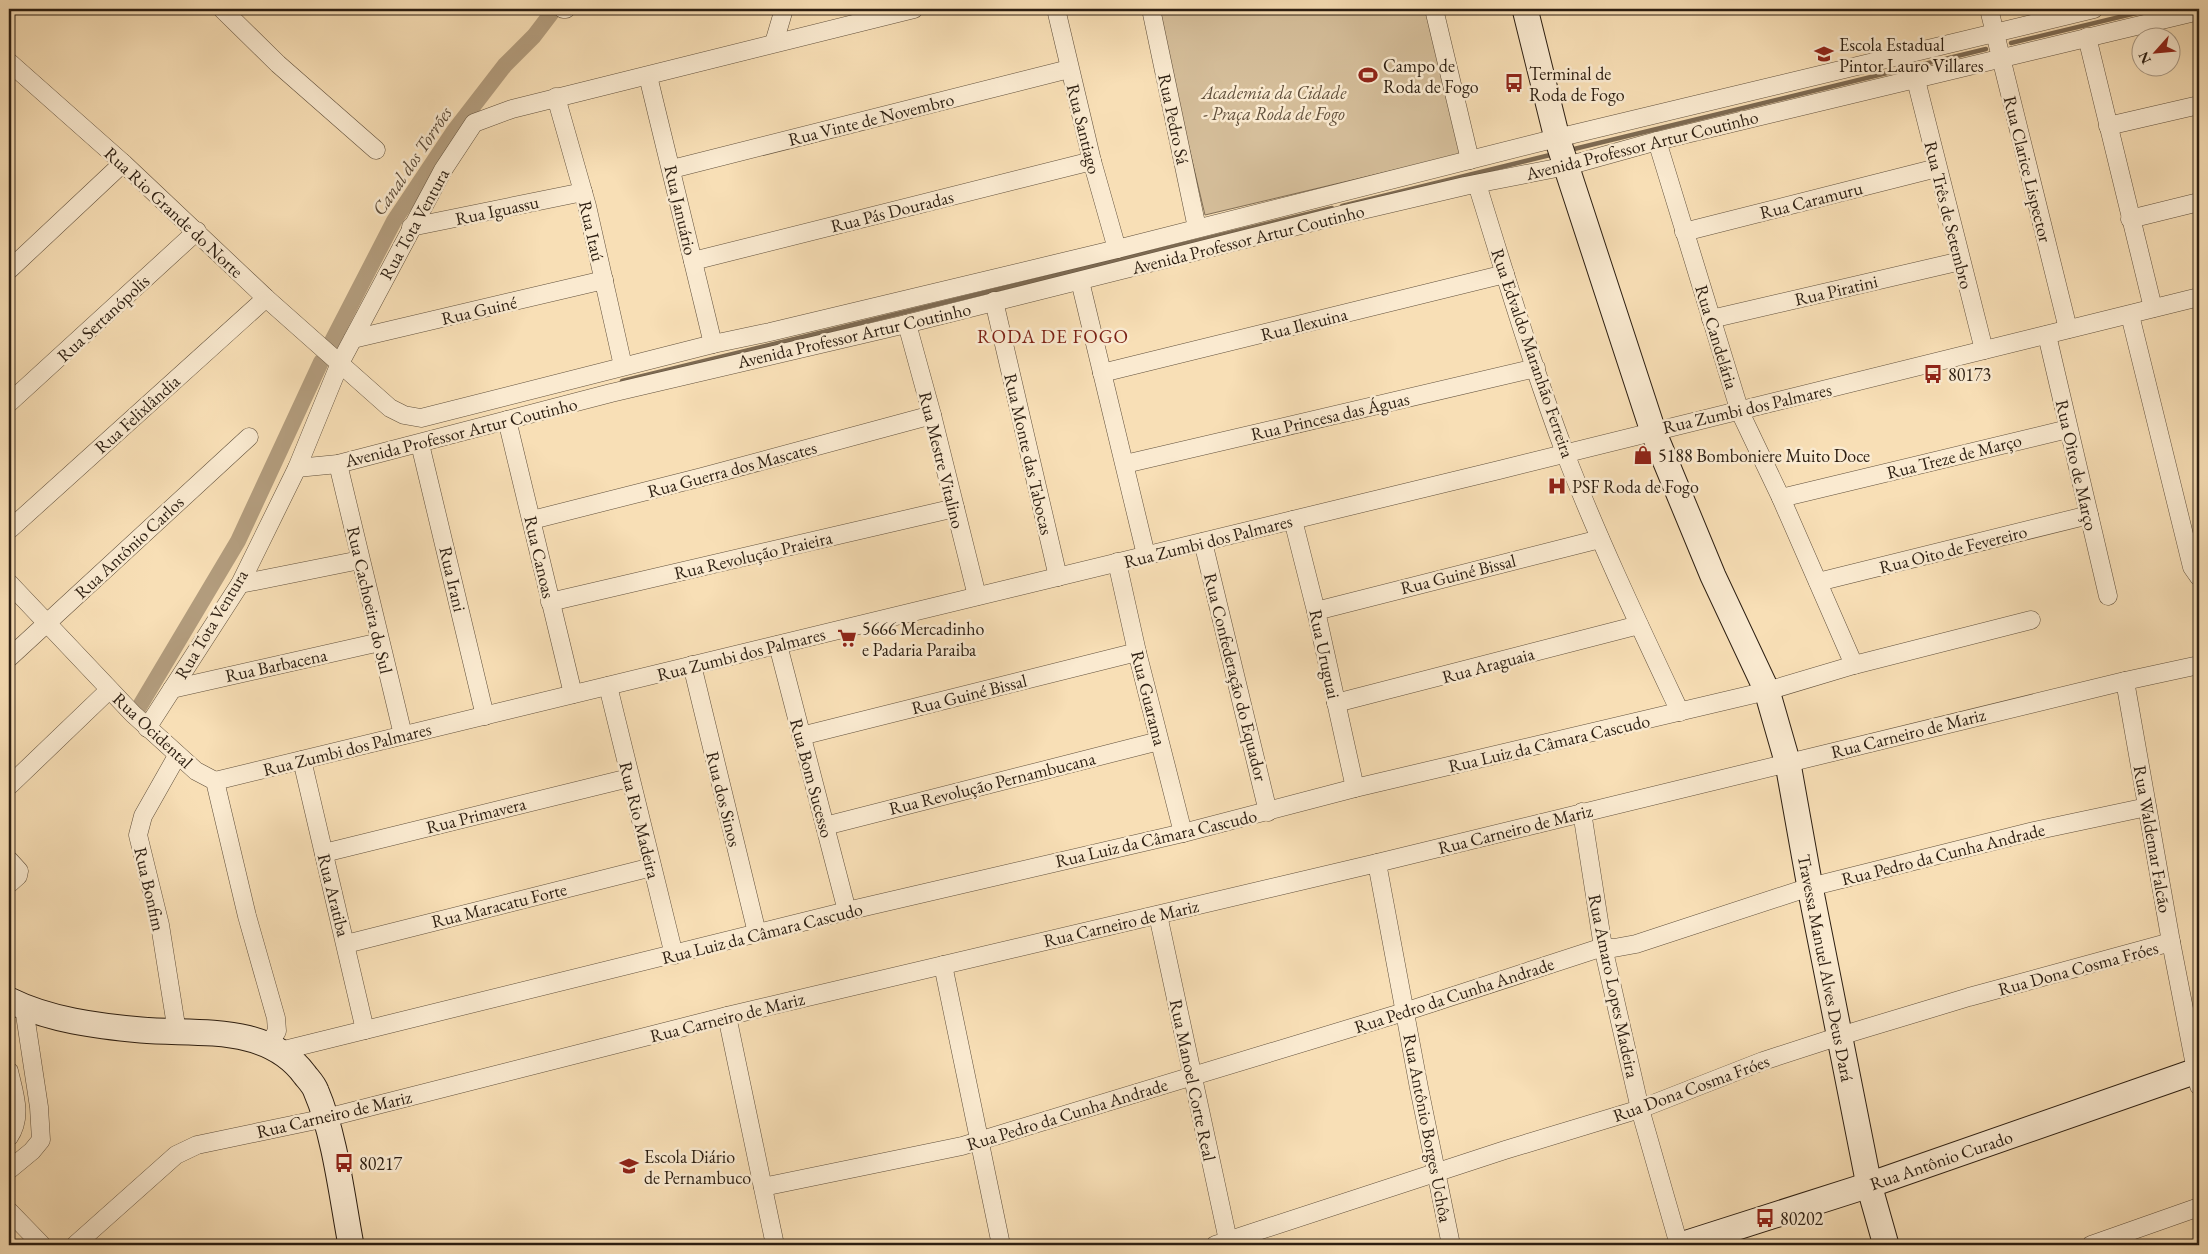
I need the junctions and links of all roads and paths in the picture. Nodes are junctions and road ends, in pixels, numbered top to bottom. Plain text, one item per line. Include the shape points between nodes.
1 (222, 9) edge
2 (784, 9) edge
3 (914, 9) edge
4 (1056, 9) edge
5 (1150, 9) edge
6 (1434, 9) edge
7 (1526, 9) edge
8 (1989, 9) edge
9 (2085, 10) edge
10 (2199, 11) edge
11 (1996, 33) junction
12 (2087, 37) junction
13 (774, 43) junction
14 (2001, 58) junction
15 (9, 62) edge
16 (1069, 70) junction
17 (648, 76) junction
18 (1916, 80) junction
19 (556, 97) junction
20 (2199, 105) edge
21 (2108, 126) junction
22 (1558, 138) junction
23 (1656, 141) junction
24 (376, 150) dead end
25 (1470, 160) junction
26 (1092, 161) junction
27 (123, 163) junction
28 (1566, 166) junction
29 (1937, 168) junction
30 (672, 169) junction
31 (1477, 184) junction
32 (583, 192) junction
33 (2199, 202) edge
34 (2130, 219) junction
35 (411, 227) junction
36 (1197, 228) junction
37 (197, 231) junction
38 (1684, 232) junction
39 (1117, 249) junction
40 (693, 261) junction
41 (1961, 261) junction
42 (9, 270) edge
43 (1505, 274) junction
44 (604, 280) junction
45 (1080, 281) junction
46 (2199, 297) edge
47 (266, 298) junction
48 (994, 301) junction
49 (2153, 308) junction
50 (2130, 315) junction
51 (1711, 319) junction
52 (907, 324) junction
53 (2068, 330) junction
54 (2047, 335) junction
55 (353, 339) junction
56 (713, 344) junction
57 (1984, 350) junction
58 (340, 363) junction
59 (623, 366) junction
60 (1536, 368) junction
61 (1102, 373) junction
62 (9, 403) edge
63 (1740, 412) junction
64 (932, 416) junction
65 (507, 420) junction
66 (2068, 428) junction
67 (1653, 431) junction
68 (249, 436) dead end
69 (420, 444) junction
70 (1565, 453) junction
71 (338, 464) junction
72 (1125, 464) junction
73 (297, 468) junction
74 (1781, 498) junction
75 (955, 508) junction
76 (2089, 516) junction
77 (532, 520) junction
78 (1293, 520) junction
79 (9, 530) edge
80 (1600, 539) junction
81 (1203, 542) junction
82 (1146, 555) junction
83 (360, 560) junction
84 (1118, 562) junction
85 (1058, 577) junction
86 (2199, 577) edge
87 (1818, 582) junction
88 (9, 583) edge
89 (240, 584) junction
90 (977, 596) junction
91 (2108, 596) dead end
92 (550, 602) junction
93 (1316, 611) junction
94 (2031, 620) dead end
95 (46, 623) junction
96 (1639, 626) junction
97 (380, 642) junction
98 (778, 644) junction
99 (1137, 652) junction
100 (9, 658) edge
101 (1854, 664) junction
102 (692, 665) junction
103 (2199, 665) edge
104 (2125, 680) junction
105 (608, 686) junction
106 (172, 688) junction
107 (109, 690) junction
108 (1767, 691) junction
109 (573, 694) junction
110 (1336, 703) junction
111 (1680, 712) junction
112 (485, 716) junction
113 (147, 728) junction
114 (403, 735) junction
115 (801, 736) junction
116 (1159, 741) junction
117 (177, 756) junction
118 (302, 760) junction
119 (1788, 764) junction
120 (629, 778) junction
121 (215, 781) junction
122 (9, 786) edge
123 (1356, 788) junction
124 (2147, 807) junction
125 (1268, 812) junction
126 (1582, 812) junction
127 (825, 826) junction
128 (1183, 833) junction
129 (324, 854) junction
130 (9, 860) edge
131 (1377, 863) junction
132 (652, 867) junction
133 (9, 884) edge
134 (1810, 887) junction
135 (847, 912) junction
136 (1158, 915) junction
137 (757, 934) junction
138 (2171, 942) junction
139 (346, 944) junction
140 (1603, 947) junction
141 (674, 954) junction
142 (943, 965) junction
143 (16, 1004) edge
144 (1404, 1012) junction
145 (727, 1016) junction
146 (364, 1030) junction
147 (177, 1032) junction
148 (1840, 1036) junction
149 (274, 1048) junction
150 (9, 1071) edge
151 (1192, 1076) junction
152 (2198, 1076) edge
153 (1640, 1109) junction
154 (326, 1118) junction
155 (9, 1137) edge
156 (980, 1140) junction
157 (9, 1170) edge
158 (1437, 1173) junction
159 (1869, 1185) junction
160 (763, 1187) junction
161 (2199, 1207) edge
162 (9, 1211) edge
163 (1224, 1244) edge
164 (42, 1245) edge
165 (75, 1245) edge
166 (351, 1245) edge
167 (775, 1245) edge
168 (1001, 1245) edge
169 (1451, 1245) edge
170 (1680, 1245) edge
171 (1886, 1245) edge
172 (2091, 1245) edge

1 - 24 street via 278,64
2 - 13 street
3 - 13 street, Rua Tota Ventura
4 - 16 street, Rua Santiago
5 - 36 street, Rua Pedro Sá
6 - 25 street
7 - 22 street, Travessa Manuel Alves Deus Dará
8 - 11 street, Rua Clarice Lispector
9 - 11 street, Avenida Professor Artur Coutinho
10 - 12 street, Avenida Professor Artur Coutinho
11 - 14 street, Rua Clarice Lispector
11 - 22 street, Avenida Professor Artur Coutinho
12 - 14 street, Avenida Professor Artur Coutinho
12 - 21 street
13 - 17 street, Rua Tota Ventura
14 - 18 street, Avenida Professor Artur Coutinho
14 - 53 street, Rua Clarice Lispector
15 - 27 street, Rua Rio Grande do Norte
16 - 26 street, Rua Santiago
16 - 30 street, Rua Vinte de Novembro
17 - 19 street, Rua Tota Ventura
17 - 30 street, Rua Januário
18 - 23 street, Avenida Professor Artur Coutinho
18 - 29 street, Rua Três de Setembro
19 - 32 street, Rua Itaú
19 - 35 street, Rua Tota Ventura via 474,123
20 - 21 street
21 - 34 street
22 - 25 street, Avenida Professor Artur Coutinho
22 - 28 street, Travessa Manuel Alves Deus Dará
23 - 28 street, Avenida Professor Artur Coutinho
23 - 38 street, Rua Candelária
25 - 36 street, Avenida Professor Artur Coutinho
26 - 39 street, Rua Santiago
26 - 40 street, Rua Pás Douradas
27 - 37 street, Rua Rio Grande do Norte
27 - 42 street
28 - 31 street, Avenida Professor Artur Coutinho
28 - 67 street, Travessa Manuel Alves Deus Dará
29 - 38 street, Rua Caramuru
29 - 41 street, Rua Três de Setembro
30 - 40 street, Rua Januário
31 - 43 street, Rua Edvaldo Maranhão Ferreira
31 - 45 street, Avenida Professor Artur Coutinho
32 - 35 street, Rua Iguassu
32 - 44 street, Rua Itaú
33 - 34 street
34 - 49 street
35 - 55 street, Rua Tota Ventura
36 - 39 street, Avenida Professor Artur Coutinho
37 - 47 street, Rua Rio Grande do Norte
37 - 62 street, Rua Sertanópolis
38 - 51 street, Rua Candelária
39 - 56 street, Avenida Professor Artur Coutinho
40 - 56 street, Rua Januário
41 - 51 street, Rua Piratini
41 - 57 street, Rua Três de Setembro
43 - 60 street, Rua Edvaldo Maranhão Ferreira
43 - 61 street, Rua Ilexuina
44 - 55 street, Rua Guiné
44 - 59 street, Rua Itaú
45 - 48 street, Avenida Professor Artur Coutinho
45 - 61 street
46 - 49 street, Rua Zumbi dos Palmares
47 - 58 street, Rua Rio Grande do Norte
47 - 79 street, Rua Felixlândia
48 - 52 street, Avenida Professor Artur Coutinho
48 - 85 street, Rua Monte das Tabocas
49 - 50 street, Rua Zumbi dos Palmares
50 - 53 street, Rua Zumbi dos Palmares
50 - 86 street via 2192,567
51 - 63 street, Rua Candelária
52 - 64 street, Rua Mestre Vitalino
52 - 65 street, Avenida Professor Artur Coutinho
53 - 54 street, Rua Zumbi dos Palmares
54 - 57 street, Rua Zumbi dos Palmares
54 - 66 street, Rua Oito de Março
55 - 58 street, Rua Tota Ventura
56 - 59 street, Avenida Professor Artur Coutinho
57 - 63 street, Rua Zumbi dos Palmares
58 - 59 street, Avenida Professor Artur Coutinho via 390,408 421,418
58 - 73 street, Rua Tota Ventura
60 - 70 street, Rua Edvaldo Maranhão Ferreira
60 - 72 street, Rua Princesa das Águas
61 - 72 street
63 - 67 street, Rua Zumbi dos Palmares
63 - 74 street, Rua Candelária
64 - 75 street, Rua Mestre Vitalino
64 - 77 street, Rua Guerra dos Mascates
65 - 69 street, Avenida Professor Artur Coutinho
65 - 77 street, Rua Canoas
66 - 74 street, Rua Treze de Março
66 - 76 street, Rua Oito de Março
67 - 70 street, Rua Zumbi dos Palmares
67 - 108 street, Travessa Manuel Alves Deus Dará via 1713,576
68 - 95 street, Rua Antônio Carlos
69 - 71 street, Avenida Professor Artur Coutinho
69 - 112 street, Rua Irani
70 - 78 street, Rua Zumbi dos Palmares
70 - 80 street, Rua Edvaldo Maranhão Ferreira
71 - 73 street, Avenida Professor Artur Coutinho
71 - 83 street, Rua Cachoeira do Sul
72 - 82 street
73 - 89 street, Rua Tota Ventura
74 - 87 street, Rua Candelária
75 - 90 street, Rua Mestre Vitalino
75 - 92 street, Rua Revolução Praieira
76 - 87 street, Rua Oito de Fevereiro
76 - 91 street, Rua Oito de Março
77 - 92 street, Rua Canoas
78 - 81 street, Rua Zumbi dos Palmares
78 - 93 street, Rua Uruguai
80 - 93 street, Rua Guiné Bissal
80 - 96 street, Rua Edvaldo Maranhão Ferreira
81 - 82 street, Rua Zumbi dos Palmares
81 - 125 street, Rua Confederação do Equador
82 - 84 street, Rua Zumbi dos Palmares
83 - 89 street
83 - 97 street, Rua Cachoeira do Sul
84 - 85 street, Rua Zumbi dos Palmares
84 - 99 street, Rua Guarama
85 - 90 street, Rua Zumbi dos Palmares
87 - 101 street, Rua Candelária
88 - 95 street, Rua Ocidental
89 - 106 street, Rua Tota Ventura
90 - 98 street, Rua Zumbi dos Palmares
92 - 109 street, Rua Canoas
93 - 110 street, Rua Uruguai
94 - 101 street, Rua Luiz da Câmara Cascudo
95 - 100 street, Rua Antônio Carlos
95 - 107 street, Rua Ocidental
96 - 110 street, Rua Araguaia
96 - 111 street, Rua Edvaldo Maranhão Ferreira
97 - 106 street, Rua Barbacena
97 - 114 street, Rua Cachoeira do Sul
98 - 102 street, Rua Zumbi dos Palmares
98 - 115 street, Rua Bom Sucesso
99 - 115 street, Rua Guiné Bissal
99 - 116 street, Rua Guarama
101 - 108 street, Rua Luiz da Câmara Cascudo
102 - 105 street, Rua Zumbi dos Palmares
102 - 137 street, Rua dos Sinos
103 - 104 street, Rua Carneiro de Mariz
104 - 119 street, Rua Carneiro de Mariz
104 - 124 street, Rua Waldemar Falcão
105 - 109 street, Rua Zumbi dos Palmares
105 - 120 street, Rua Rio Madeira
106 - 113 street, Rua Tota Ventura
107 - 113 street, Rua Ocidental
107 - 122 street
108 - 111 street, Rua Luiz da Câmara Cascudo
108 - 119 street, Travessa Manuel Alves Deus Dará
109 - 112 street, Rua Zumbi dos Palmares
110 - 123 street, Rua Uruguai
111 - 123 street, Rua Luiz da Câmara Cascudo
112 - 114 street, Rua Zumbi dos Palmares
113 - 117 street, Rua Ocidental
114 - 118 street, Rua Zumbi dos Palmares
115 - 127 street, Rua Bom Sucesso
116 - 127 street, Rua Revolução Pernambucana
116 - 128 street, Rua Guarama
117 - 121 street, Rua Ocidental
117 - 147 street, Rua Bonfim via 143,816 138,835 160,925
118 - 121 street, Rua Zumbi dos Palmares
118 - 129 street, Rua Aratiba
119 - 126 street, Rua Carneiro de Mariz
119 - 134 street, Travessa Manuel Alves Deus Dará
120 - 129 street, Rua Primavera
120 - 132 street, Rua Rio Madeira
121 - 149 street via 247,916 276,1018
123 - 125 street, Rua Luiz da Câmara Cascudo
124 - 134 street, Rua Pedro da Cunha Andrade via 2034,831
124 - 138 street, Rua Waldemar Falcão
125 - 128 street, Rua Luiz da Câmara Cascudo
126 - 131 street, Rua Carneiro de Mariz
126 - 140 street, Rua Amaro Lopes Madeira
127 - 135 street, Rua Bom Sucesso
128 - 135 street, Rua Luiz da Câmara Cascudo
129 - 139 street, Rua Aratiba
130 - 133 street via 19,871
131 - 136 street, Rua Carneiro de Mariz
131 - 144 street, Rua Antônio Borges Uchôa
132 - 139 street, Rua Maracatu Forte
132 - 141 street, Rua Rio Madeira
134 - 140 street, Rua Pedro da Cunha Andrade via 1636,944
134 - 148 street, Travessa Manuel Alves Deus Dará
135 - 137 street, Rua Luiz da Câmara Cascudo
136 - 142 street, Rua Carneiro de Mariz
136 - 151 street, Rua Manoel Corte Real
137 - 141 street, Rua Luiz da Câmara Cascudo
138 - 148 street, Rua Dona Cosma Fróes
138 - 152 street, Rua Waldemar Falcão
139 - 146 street, Rua Aratiba
140 - 144 street, Rua Pedro da Cunha Andrade
140 - 153 street, Rua Amaro Lopes Madeira
141 - 146 street, Rua Luiz da Câmara Cascudo
142 - 145 street, Rua Carneiro de Mariz
142 - 156 street
143 - 147 street via 83,1023
143 - 157 street via 39,1107 41,1140
144 - 151 street, Rua Pedro da Cunha Andrade
144 - 158 street, Rua Antônio Borges Uchôa
145 - 154 street, Rua Carneiro de Mariz
145 - 160 street
146 - 149 street, Rua Luiz da Câmara Cascudo
147 - 149 street via 216,1032
148 - 153 street, Rua Dona Cosma Fróes via 1763,1061
148 - 159 street, Travessa Manuel Alves Deus Dará
149 - 154 street via 299,1067 315,1088
150 - 155 street via 17,1112 14,1130
151 - 156 street, Rua Pedro da Cunha Andrade
151 - 163 street, Rua Manoel Corte Real
152 - 159 street, Rua Antônio Curado
153 - 158 street, Rua Dona Cosma Fróes
153 - 170 street, Rua Amaro Lopes Madeira
154 - 165 street, Rua Carneiro de Mariz via 184,1151 167,1162
154 - 166 street
156 - 160 street, Rua Pedro da Cunha Andrade via 944,1151
156 - 168 street
158 - 163 street, Rua Dona Cosma Fróes
158 - 169 street, Rua Antônio Borges Uchôa
159 - 170 street, Rua Antônio Curado
159 - 171 street, Travessa Manuel Alves Deus Dará
160 - 167 street
161 - 172 street
162 - 164 street

